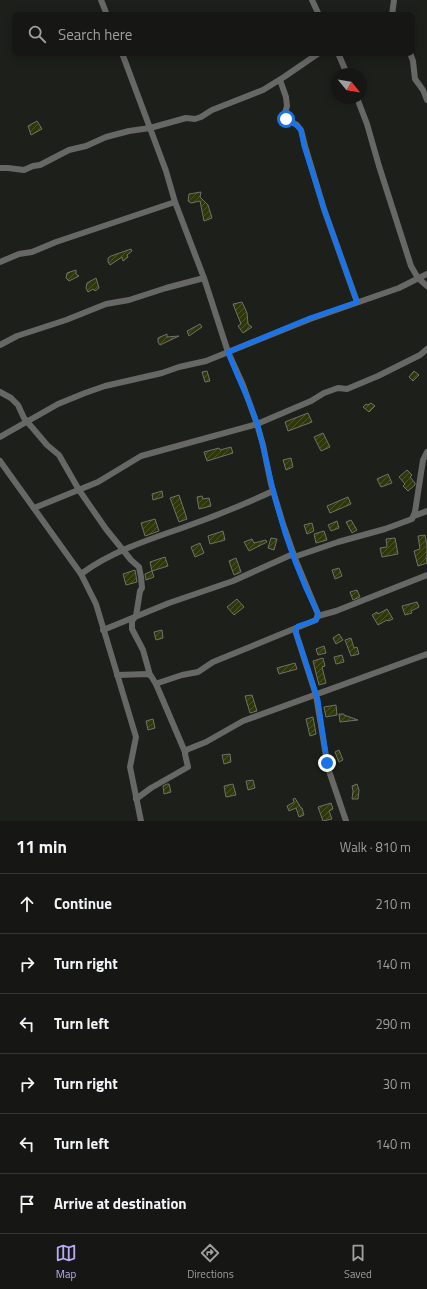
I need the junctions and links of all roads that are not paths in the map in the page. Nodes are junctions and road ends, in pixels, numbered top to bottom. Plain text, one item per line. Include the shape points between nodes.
1 (101, 0) edge
2 (312, 0) edge
3 (394, 0) edge
4 (106, 12) edge
5 (318, 12) edge
6 (392, 12) edge
7 (123, 56) edge
8 (315, 56) edge
9 (339, 56) edge
10 (411, 56) edge
11 (344, 68) edge
12 (280, 80) junction
13 (427, 100) edge
14 (359, 104) edge
15 (150, 128) junction
16 (0, 168) edge
17 (175, 202) junction
18 (0, 262) edge
19 (427, 274) edge
20 (204, 278) junction
21 (418, 278) junction
22 (427, 286) edge
23 (357, 302) junction
24 (0, 345) edge
25 (427, 349) edge
26 (228, 352) junction
27 (0, 392) edge
28 (27, 422) junction
29 (257, 424) junction
30 (0, 437) edge
31 (427, 452) edge
32 (0, 461) edge
33 (79, 490) junction
34 (273, 491) junction
35 (34, 508) junction
36 (427, 511) edge
37 (414, 516) junction
38 (123, 550) junction
39 (294, 555) junction
40 (81, 574) junction
41 (427, 576) edge
42 (136, 616) junction
43 (318, 616) junction
44 (296, 628) junction
45 (103, 630) junction
46 (427, 654) edge
47 (117, 675) junction
48 (150, 675) junction
49 (156, 684) junction
50 (316, 694) junction
51 (185, 752) junction
52 (136, 799) junction
53 (141, 821) edge
54 (346, 821) edge

1 - 4 street
2 - 5 street
3 - 6 street
7 - 15 street
8 - 12 street
9 - 11 street
10 - 13 street via 415,78
12 - 15 street via 201,117 186,118
12 - 23 street via 287,106 284,117 301,130 324,209
14 - 21 street via 411,266
15 - 16 street via 106,137 24,170
15 - 17 street
17 - 18 street
17 - 20 street
19 - 21 street
20 - 24 street via 130,300 106,304 17,336
20 - 26 street
21 - 22 street
21 - 23 street via 399,288
23 - 26 street via 310,318
25 - 29 street via 378,376 347,389 338,388 324,393
26 - 28 street via 206,361 95,389 58,404
26 - 29 street
27 - 28 street via 12,398
28 - 30 street
28 - 33 street via 59,455
29 - 33 street via 141,456 98,482
29 - 34 street
31 - 37 street via 423,460
32 - 35 street
33 - 35 street
33 - 38 street
34 - 38 street
34 - 39 street
35 - 40 street
36 - 37 street
37 - 39 street via 385,529
38 - 40 street via 94,564
38 - 42 street via 139,568 141,577 142,588
39 - 42 street via 233,581 188,595
39 - 43 street
40 - 45 street via 96,604
41 - 43 street via 336,612
42 - 45 street
42 - 48 street via 132,621 132,629 143,650
43 - 44 street via 316,620
44 - 49 street via 213,662 198,672
44 - 50 street
45 - 47 street
46 - 50 street
47 - 48 street
47 - 52 street via 136,737 130,767
48 - 49 street
49 - 51 street
50 - 51 street via 243,721
50 - 54 street via 328,768
51 - 52 street via 188,766
52 - 53 street

